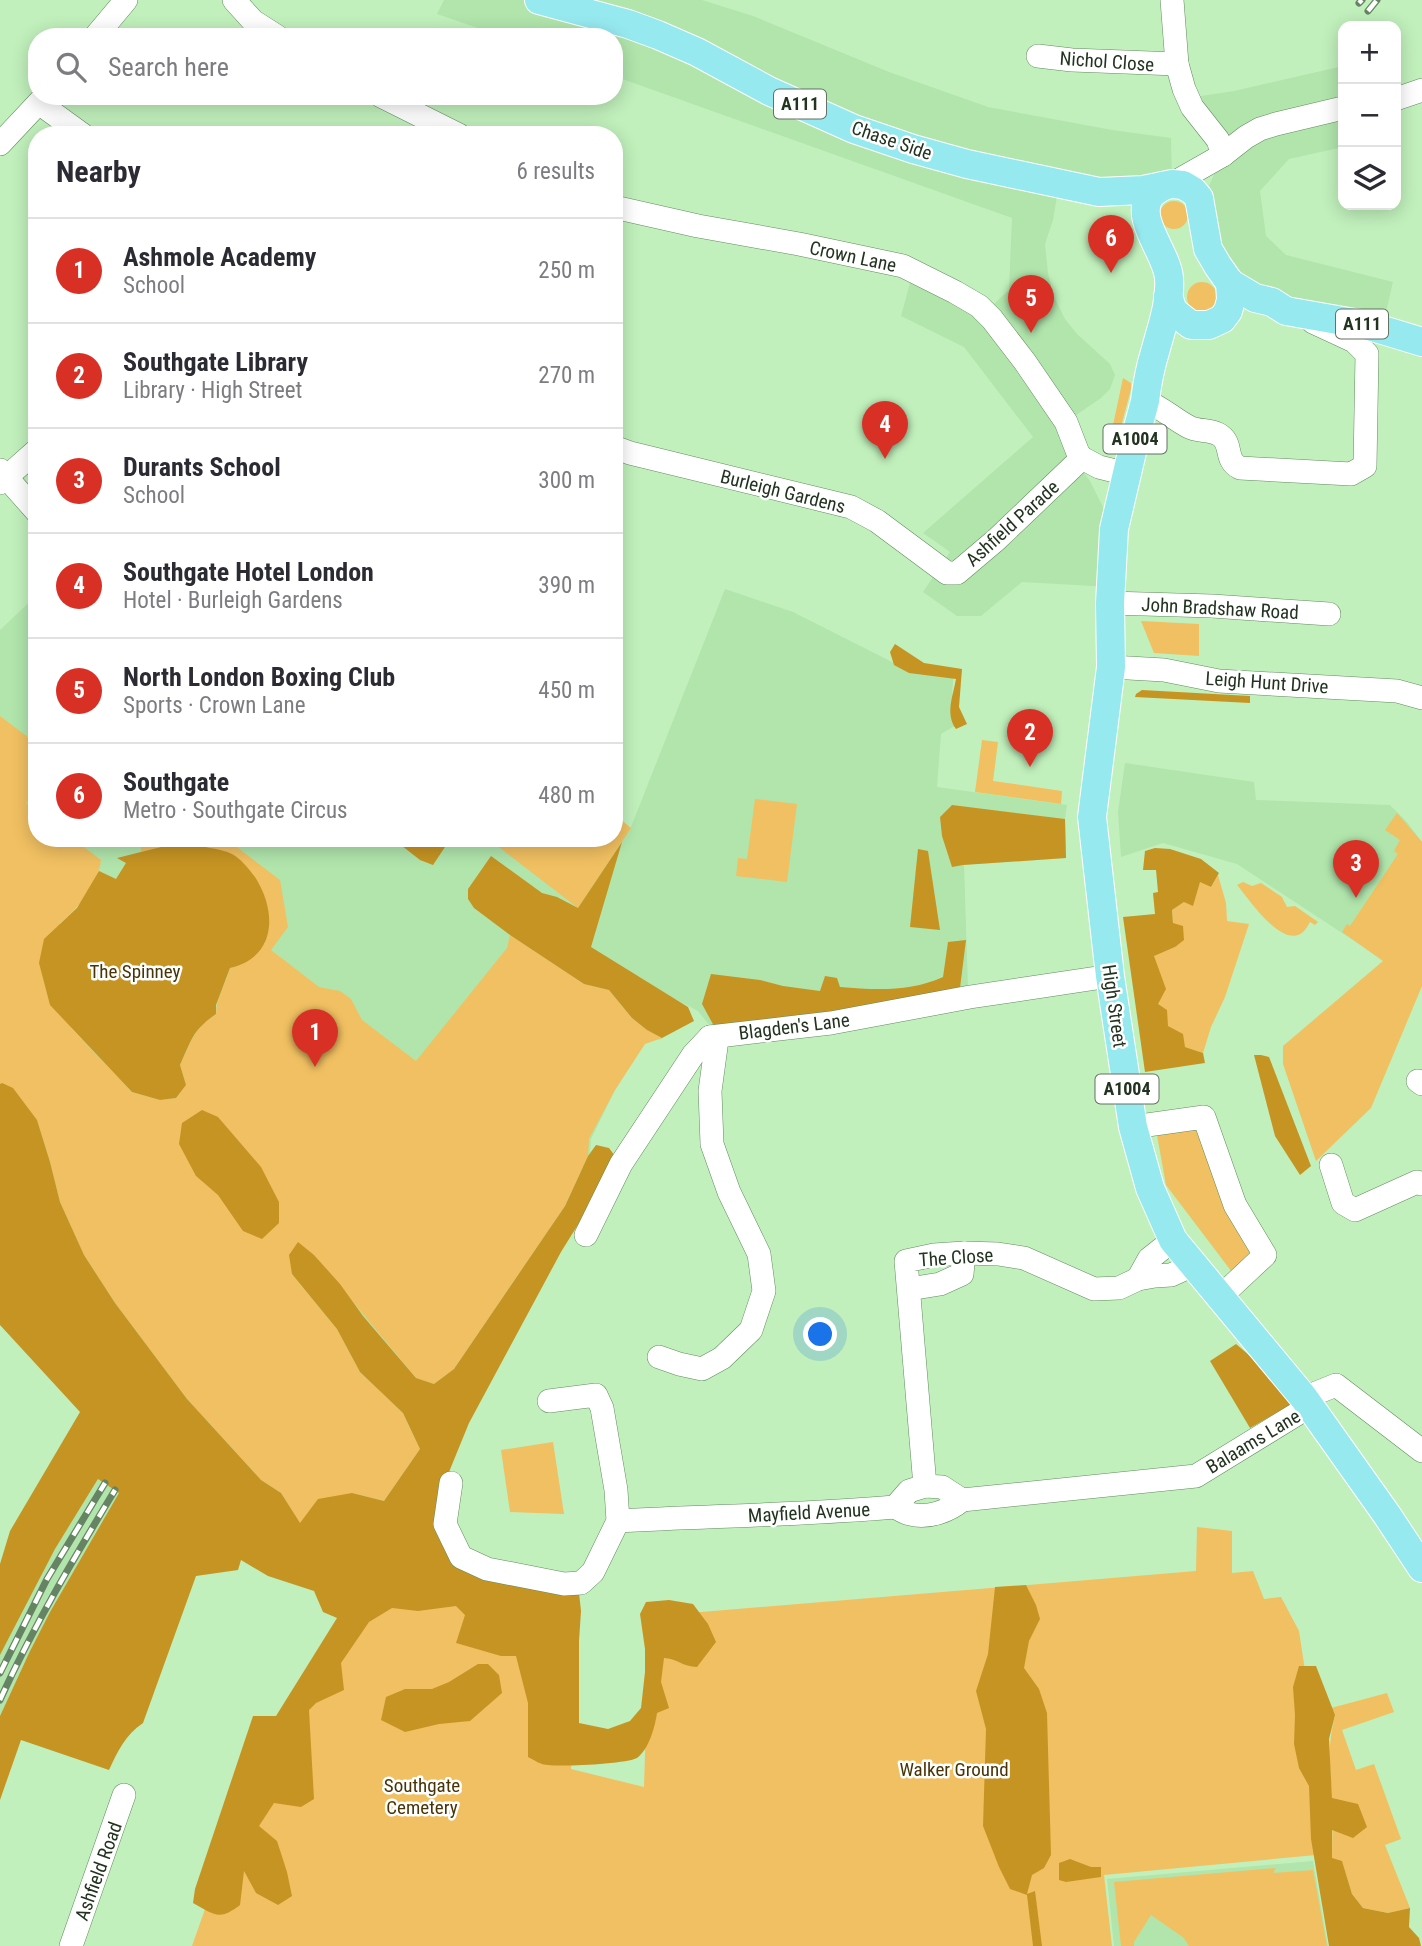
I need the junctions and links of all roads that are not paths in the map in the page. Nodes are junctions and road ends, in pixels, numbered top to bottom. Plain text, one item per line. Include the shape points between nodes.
1 (126, 0) edge
2 (234, 0) edge
3 (539, 0) edge
4 (1172, 0) edge
5 (103, 28) edge
6 (264, 28) edge
7 (1038, 56) dead end
8 (1177, 64) junction
9 (1422, 90) edge
10 (1401, 97) edge
11 (36, 105) edge
12 (49, 105) edge
13 (398, 105) edge
14 (1338, 109) edge
15 (73, 126) edge
16 (441, 126) edge
17 (0, 144) edge
18 (1223, 155) junction
19 (1168, 185) junction
20 (1099, 192) junction
21 (623, 209) edge
22 (1205, 221) junction
23 (1151, 232) junction
24 (1230, 283) junction
25 (1168, 296) junction
26 (1293, 313) junction
27 (1215, 322) junction
28 (1422, 342) edge
29 (1154, 357) junction
30 (1145, 401) junction
31 (623, 450) edge
32 (28, 457) edge
33 (1082, 458) junction
34 (1127, 474) junction
35 (2, 477) edge
36 (28, 503) edge
37 (937, 567) joint
38 (1110, 603) junction
39 (1329, 614) dead end
40 (1111, 667) junction
41 (1422, 698) edge
42 (1110, 976) junction
43 (710, 1037) junction
44 (1133, 1127) junction
45 (1331, 1165) dead end
46 (1422, 1184) edge
47 (586, 1235) dead end
48 (1173, 1240) junction
49 (1193, 1265) junction
50 (1138, 1279) junction
51 (1219, 1298) junction
52 (659, 1357) dead end
53 (550, 1401) dead end
54 (1307, 1402) junction
55 (1422, 1451) edge
56 (451, 1483) dead end
57 (925, 1486) junction
58 (962, 1500) junction
59 (895, 1507) junction
60 (618, 1521) junction
61 (1422, 1568) edge
62 (124, 1795) dead end
63 (71, 1946) edge

1 - 5 street
2 - 6 street
3 - 20 main road, Chase Side / A111 via 658,35 769,91 871,135 967,164
4 - 8 street
7 - 8 street, Nichol Close
8 - 18 street via 1188,98 1218,140
9 - 10 street
11 - 17 street
12 - 15 street
13 - 16 street
14 - 18 street via 1268,127
18 - 19 street
18 - 22 street via 1203,195
19 - 20 main road, Chase Side / A111
19 - 22 main road, A111 via 1194,191
19 - 23 main road, A111 via 1151,194 1146,204
20 - 23 main road, Chase Side / A111 via 1104,201
21 - 33 street, Crown Lane via 903,266 955,292 992,319 1025,362 1066,422
22 - 24 main road, A111 via 1209,249
23 - 25 main road, A111 via 1167,268
24 - 26 main road, A111
24 - 27 main road via 1228,311
25 - 27 main road, A111 via 1173,311 1191,324
25 - 29 main road, High Street / A1004
26 - 27 main road, A111
26 - 28 main road, A111 via 1366,325
26 - 30 street via 1354,341 1367,354 1365,466 1351,474 1240,468 1234,465 1219,434 1191,429
27 - 29 main road
29 - 30 main road, High Street / A1004
30 - 34 main road, High Street / A1004
31 - 37 street, Burleigh Gardens via 851,508 877,521
32 - 35 street
33 - 34 street
33 - 37 street, Ashfield Parade via 957,573
34 - 38 main road, High Street / A1004 via 1114,529
35 - 36 street
38 - 39 street, John Bradshaw Road
38 - 40 main road, High Street / A1004
40 - 41 street, Leigh Hunt Drive via 1164,670 1219,681 1397,691
40 - 42 main road, High Street / A1004 via 1092,817
42 - 43 street, Blagden's Lane via 831,1023
42 - 44 main road, High Street / A1004
43 - 47 street via 692,1055 621,1164
43 - 52 street via 716,1047 710,1091 712,1144 729,1192 760,1254 764,1291 751,1330 722,1358 702,1369
44 - 48 main road, High Street / A1004 via 1150,1188
44 - 51 street via 1204,1117 1235,1205 1265,1255
45 - 46 street via 1343,1203 1355,1210 1417,1182
48 - 49 main road, High Street / A1004
48 - 50 street via 1149,1259
49 - 50 street, The Close via 1171,1275
49 - 51 main road, High Street / A1004
50 - 57 street, The Close via 1119,1288 1094,1289 1024,1258 998,1254 934,1255 906,1261
51 - 54 main road, High Street / A1004
53 - 60 street via 596,1395 602,1408
54 - 55 street, Balaams Lane via 1336,1385
54 - 58 street, Balaams Lane via 1196,1476
54 - 61 main road, High Street / A1004
56 - 60 street via 445,1524 461,1557 487,1569 581,1583 593,1573
57 - 58 street via 942,1487
57 - 59 street, Mayfield Avenue via 908,1490
58 - 59 street via 933,1515 911,1515
59 - 60 street, Mayfield Avenue
62 - 63 street, Ashfield Road

